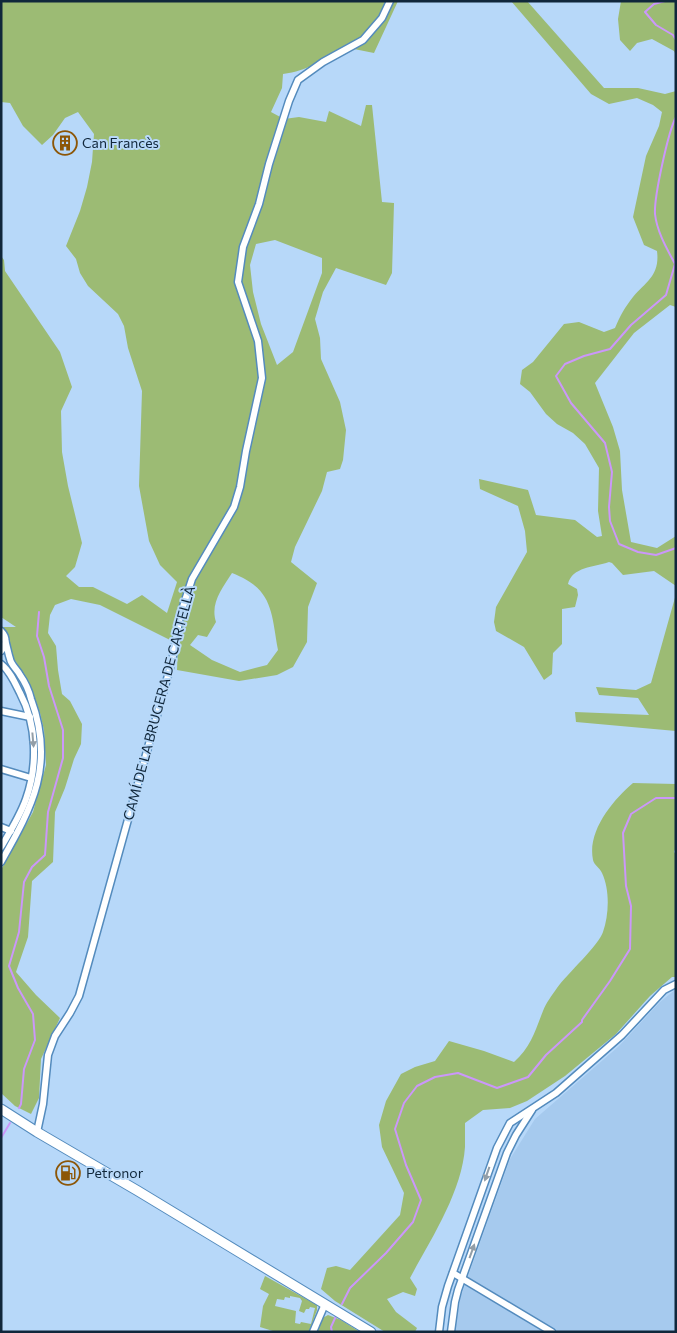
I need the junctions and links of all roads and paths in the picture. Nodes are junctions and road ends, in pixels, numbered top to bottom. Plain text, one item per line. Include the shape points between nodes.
1 (390, 1) edge
2 (1, 631) edge
3 (5, 640) junction
4 (1, 651) edge
5 (1, 657) edge
6 (10, 660) junction
7 (1, 664) edge
8 (1, 711) edge
9 (30, 717) junction
10 (1, 769) edge
11 (31, 778) junction
12 (1, 827) edge
13 (11, 831) junction
14 (1, 847) edge
15 (1, 862) edge
16 (676, 984) edge
17 (2, 1110) edge
18 (532, 1110) junction
19 (510, 1123) junction
20 (519, 1129) junction
21 (37, 1132) junction
22 (453, 1273) junction
23 (462, 1278) junction
24 (327, 1306) junction
25 (313, 1332) edge
26 (371, 1332) edge
27 (439, 1332) edge
28 (451, 1332) edge
29 (552, 1332) edge

1 - 21 street, CAMÍ DE LA BRUGERA DE CARTELLÀ via 382,18 363,40 298,80 243,247 238,282 258,341 262,378 240,487 234,507 192,579 180,616 172,661 79,996 55,1036 48,1055
2 - 3 street
3 - 4 street
3 - 6 street
5 - 6 street
6 - 15 street via 31,697 39,721 40,776 33,802
7 - 9 street via 15,682
8 - 9 street
9 -> 11 street via 34,750
10 - 11 street
11 - 13 street via 27,798
12 - 13 street
13 - 14 street
16 - 18 street via 664,990 588,1066
17 - 21 main road
18 - 19 street
18 - 20 street
19 - 20 street
19 -> 22 street via 497,1148
23 -> 20 street via 507,1153
21 - 24 main road
22 - 23 street
22 - 27 street via 444,1300
23 - 28 street via 454,1302
23 - 29 street
24 - 25 street
24 - 26 main road

